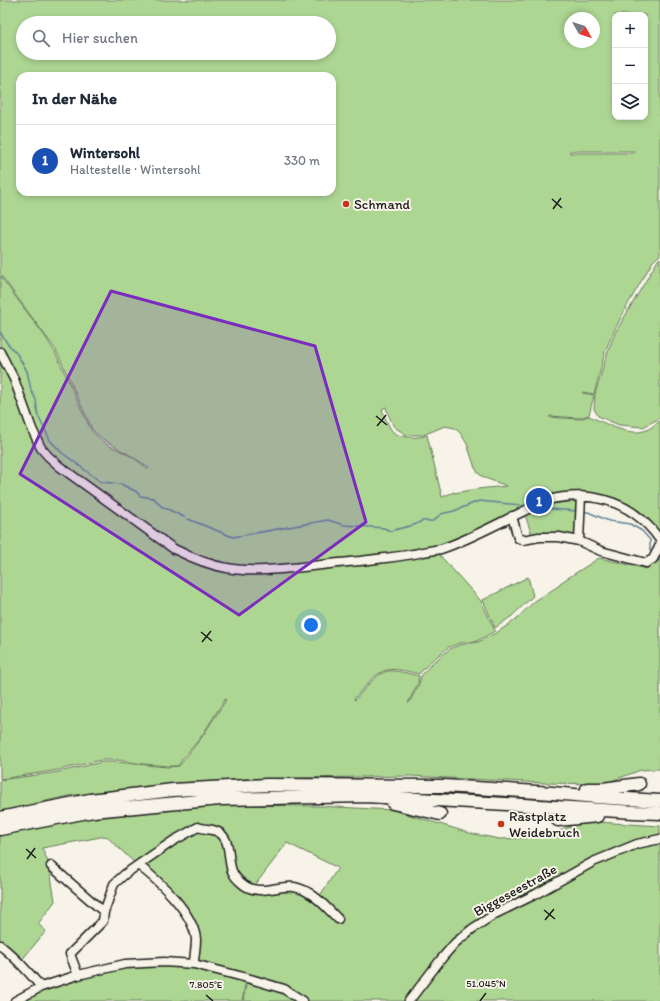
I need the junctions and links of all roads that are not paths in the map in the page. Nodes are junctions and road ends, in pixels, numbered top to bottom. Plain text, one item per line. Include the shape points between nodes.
1 (0, 352) edge
2 (580, 496) junction
3 (512, 516) junction
4 (579, 541) junction
5 (659, 541) edge
6 (639, 784) dead end
7 (552, 793) junction
8 (365, 796) junction
9 (660, 801) edge
10 (634, 812) junction
11 (660, 813) edge
12 (440, 814) dead end
13 (0, 818) edge
14 (558, 820) dead end
15 (0, 829) edge
16 (660, 839) edge
17 (138, 865) junction
18 (51, 866) dead end
19 (104, 912) junction
20 (338, 919) dead end
21 (0, 945) edge
22 (194, 964) junction
23 (78, 975) junction
24 (40, 987) junction
25 (15, 1001) edge
26 (303, 1001) edge
27 (409, 1001) edge

1 - 3 street via 14,379 32,429 48,456 174,549 209,564 246,570 270,570 410,555 440,549 464,540
2 - 3 street via 549,500
2 - 4 street
2 - 5 street via 599,498 629,509 653,530
3 - 4 street via 518,538 523,540 559,537
4 - 5 street via 601,551 646,563 653,559
6 - 7 highway via 603,789 560,790
7 - 9 highway
7 - 13 highway via 444,786 266,785 173,790 90,800
8 - 10 highway
8 - 12 highway
8 - 15 highway via 212,800 93,811
10 - 11 highway
10 - 14 highway
16 - 27 street, Biggeseestraße via 637,844 593,862 489,918 442,958
17 - 19 street via 114,884
17 - 20 street via 198,827 217,831 224,837 228,846 233,873 244,885 252,890 294,887 302,889 312,894
17 - 22 street via 184,910 194,933
18 - 19 street
19 - 23 street via 103,921 70,954
21 - 24 street via 25,968
22 - 23 street via 125,964
22 - 26 street via 284,990
23 - 24 street
24 - 25 street

